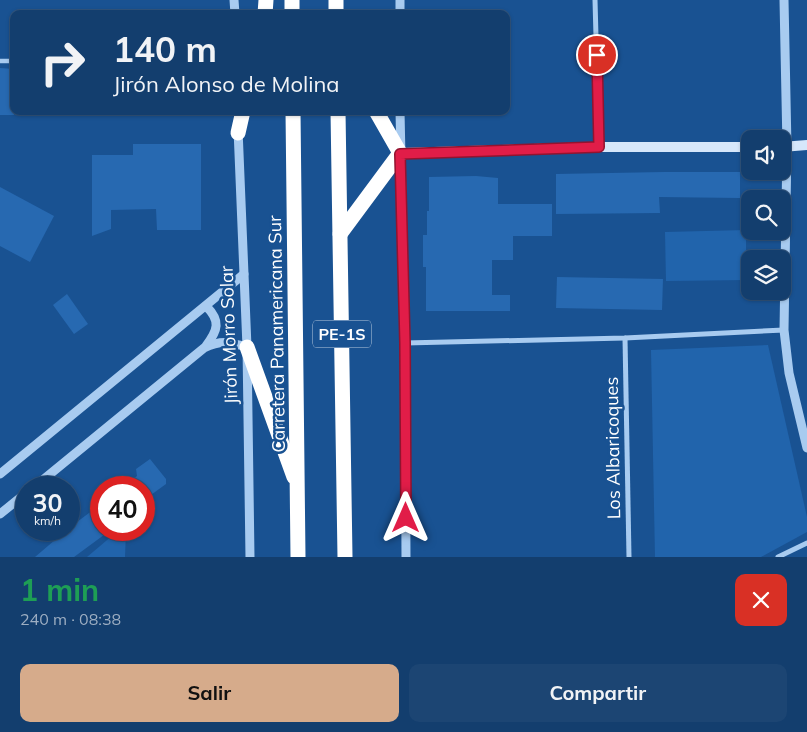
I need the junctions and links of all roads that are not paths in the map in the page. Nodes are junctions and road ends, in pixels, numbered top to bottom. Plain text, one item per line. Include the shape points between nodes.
1 (595, 0) edge
2 (784, 0) edge
3 (237, 115) edge
4 (242, 115) edge
5 (293, 115) edge
6 (338, 115) edge
7 (378, 115) edge
8 (400, 115) edge
9 (785, 130) edge
10 (238, 133) junction
11 (807, 144) edge
12 (791, 146) edge
13 (599, 147) junction
14 (741, 147) edge
15 (400, 154) junction
16 (785, 180) edge
17 (340, 234) junction
18 (244, 274) junction
19 (206, 306) junction
20 (784, 330) junction
21 (625, 338) junction
22 (405, 343) junction
23 (247, 347) junction
24 (204, 348) junction
25 (807, 448) edge
26 (0, 474) edge
27 (48, 476) edge
28 (298, 487) junction
29 (15, 502) edge
30 (0, 514) edge
31 (807, 543) edge
32 (250, 557) edge
33 (298, 557) edge
34 (345, 557) edge
35 (406, 557) edge
36 (629, 557) edge
37 (778, 557) edge

1 - 13 street
2 - 9 street
3 - 10 street, Jirón Morro Solar
4 - 10 highway
5 - 28 highway, Carretera Panamericana Sur / PE-1S
6 - 17 highway, PE-1S
7 - 15 highway
8 - 15 street
10 - 18 street, Jirón Morro Solar
11 - 12 main road
13 - 14 main road
13 - 15 main road
15 - 17 highway
15 - 22 street
16 - 20 street
17 - 34 highway, PE-1S
18 - 19 street
18 - 23 street, Jirón Morro Solar
19 - 24 street via 217,322 215,333
19 - 26 street
20 - 21 street
20 - 25 street via 789,373
21 - 22 street
21 - 36 street, Los Albaricoques
22 - 35 street
23 - 24 street via 229,342
23 - 28 highway
23 - 32 street, Jirón Morro Solar
24 - 27 street
28 - 33 highway, Carretera Panamericana Sur / PE-1S
29 - 30 street
31 - 37 street

